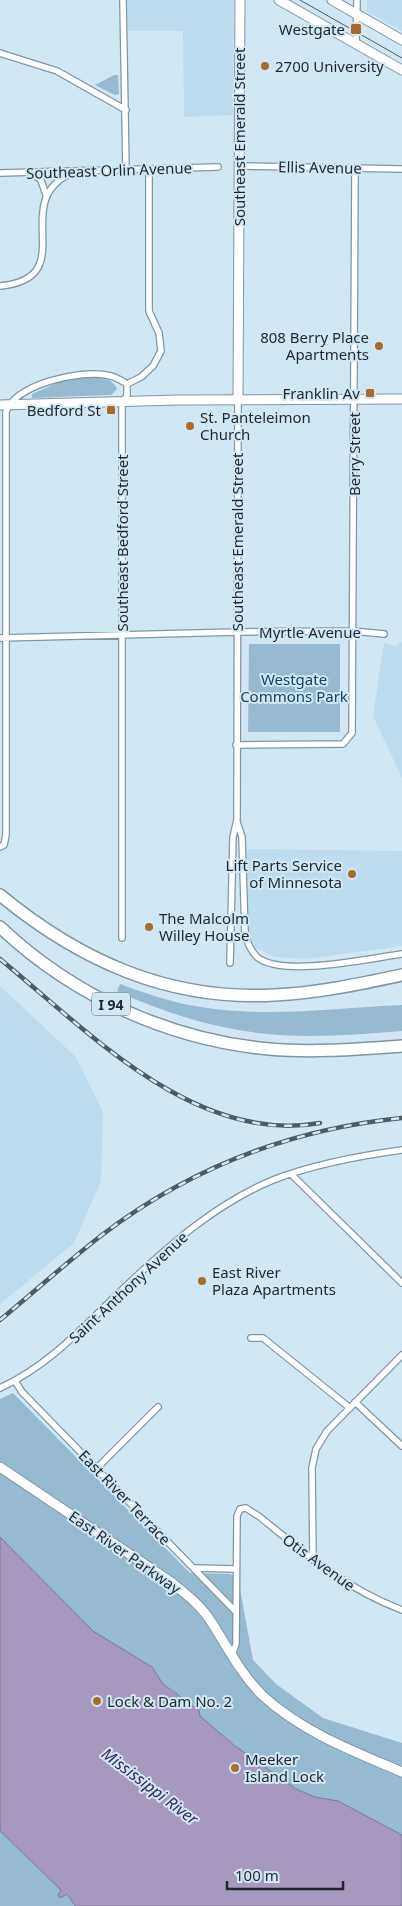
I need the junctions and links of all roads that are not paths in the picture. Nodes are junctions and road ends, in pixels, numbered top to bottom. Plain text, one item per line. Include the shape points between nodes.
1 (123, 0) edge
2 (240, 0) edge
3 (279, 0) edge
4 (332, 0) edge
5 (357, 0) edge
6 (357, 14) junction
7 (402, 40) edge
8 (356, 44) junction
9 (0, 53) edge
10 (402, 70) edge
11 (126, 110) junction
12 (239, 166) junction
13 (218, 167) dead end
14 (355, 168) junction
15 (126, 169) junction
16 (149, 169) junction
17 (402, 169) edge
18 (79, 171) junction
19 (0, 173) edge
20 (31, 173) junction
21 (46, 195) junction
22 (0, 286) edge
23 (127, 384) junction
24 (355, 399) junction
25 (402, 399) edge
26 (238, 400) junction
27 (122, 402) junction
28 (4, 405) edge
29 (353, 631) junction
30 (236, 632) junction
31 (384, 634) dead end
32 (122, 635) junction
33 (3, 638) edge
34 (236, 745) junction
35 (236, 820) junction
36 (2, 846) edge
37 (0, 895) edge
38 (0, 927) edge
39 (122, 938) dead end
40 (402, 954) edge
41 (230, 963) dead end
42 (402, 976) edge
43 (402, 1046) edge
44 (402, 1150) edge
45 (290, 1174) junction
46 (402, 1283) edge
47 (251, 1338) dead end
48 (402, 1355) edge
49 (15, 1381) junction
50 (0, 1388) edge
51 (356, 1402) junction
52 (158, 1407) dead end
53 (350, 1408) junction
54 (402, 1446) edge
55 (0, 1467) edge
56 (97, 1468) junction
57 (313, 1560) junction
58 (195, 1568) junction
59 (236, 1569) junction
60 (402, 1610) edge
61 (236, 1612) junction
62 (232, 1656) junction
63 (402, 1772) edge

1 - 11 street
2 - 12 street, Southeast Emerald Street
3 - 8 street
4 - 6 street
5 - 6 street
6 - 7 street
6 - 8 street
8 - 10 street
9 - 11 street via 57,71
11 - 15 street
12 - 14 street, Ellis Avenue
12 - 26 street, Southeast Emerald Street
13 - 16 street, Southeast Orlin Avenue
14 - 17 street, Ellis Avenue
14 - 24 street, Berry Street
15 - 16 street, Southeast Orlin Avenue
15 - 18 street, Southeast Orlin Avenue
16 - 23 street via 149,311 159,333 161,351 141,377
18 - 20 street, Southeast Orlin Avenue
18 - 21 street via 59,181
19 - 20 street, Southeast Orlin Avenue
20 - 21 street via 41,180
21 - 22 street via 39,266 27,278
23 - 27 street, Southeast Bedford Street via 128,396
23 - 28 street via 107,375 74,375 53,380
24 - 25 street
24 - 26 street
24 - 29 street, Berry Street
26 - 27 street
26 - 30 street, Southeast Emerald Street
27 - 28 street
27 - 32 street, Southeast Bedford Street
28 - 33 street
29 - 30 street, Myrtle Avenue
29 - 31 street, Myrtle Avenue
29 - 34 street, Berry Street via 352,733 349,740 343,744
30 - 32 street, Myrtle Avenue
30 - 34 street, Southeast Emerald Street
32 - 33 street, Myrtle Avenue
32 - 39 street, Southeast Bedford Street
33 - 36 street
34 - 35 street, Southeast Emerald Street
35 - 40 street via 242,837 244,933 258,958 287,966 317,966
35 - 41 street, Southeast Emerald Street
37 - 42 highway, I 94 via 50,934 91,957 144,978 187,990 239,996 277,995
38 - 43 highway, I 94 via 95,996 172,1029 217,1041 268,1049
44 - 45 street, Saint Anthony Avenue via 345,1159
45 - 46 street
45 - 49 street, Saint Anthony Avenue via 237,1198 193,1227 162,1251 60,1351
47 - 53 street via 263,1338
48 - 51 street
49 - 50 street, Saint Anthony Avenue
49 - 56 street, East River Terrace
51 - 53 street
51 - 54 street
52 - 56 street
53 - 57 street via 321,1439 313,1460
55 - 62 street, East River Parkway via 186,1594 212,1622
56 - 58 street, East River Terrace
57 - 59 street, Otis Avenue via 246,1508 240,1509 237,1516
57 - 60 street, Otis Avenue via 374,1600
58 - 59 street
58 - 61 street, East River Terrace
59 - 61 street
61 - 62 street via 236,1644
62 - 63 street, East River Parkway via 263,1695 302,1727

